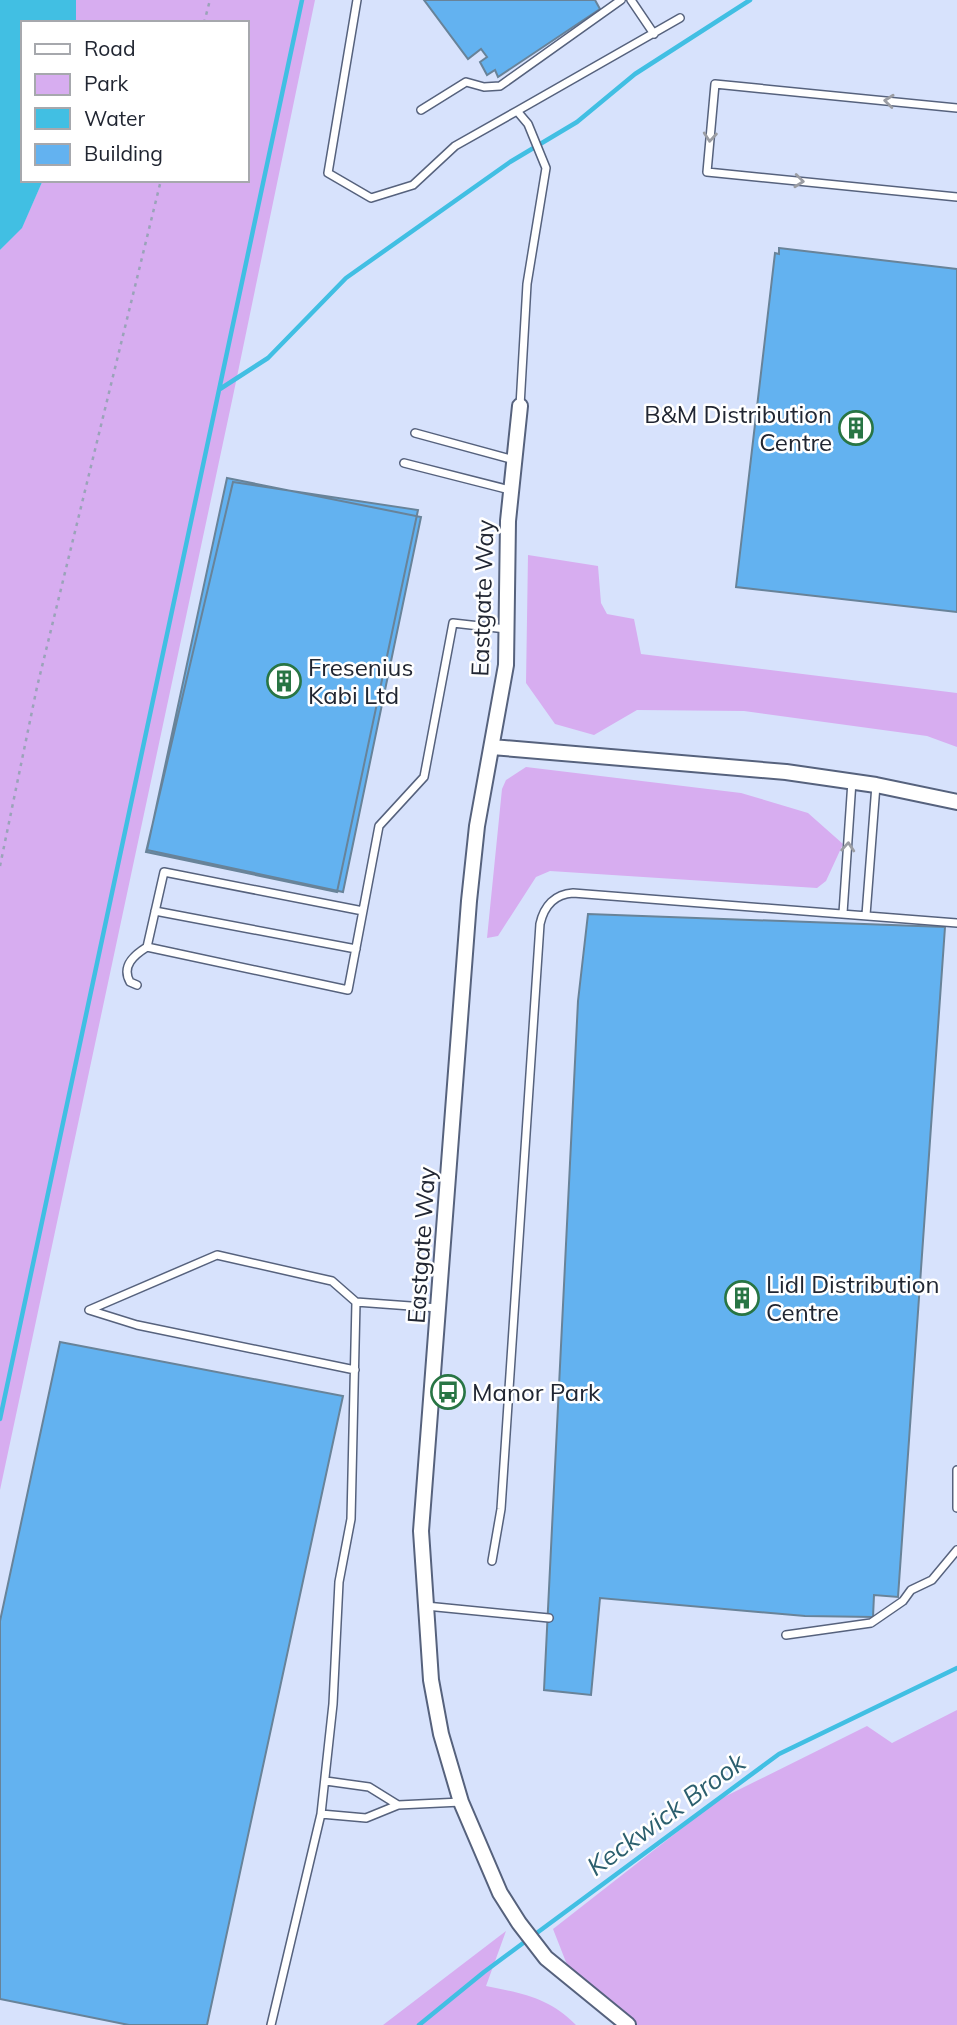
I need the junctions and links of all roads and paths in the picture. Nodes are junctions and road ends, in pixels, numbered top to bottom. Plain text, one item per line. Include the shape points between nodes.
1 (211, 0) edge
2 (357, 0) edge
3 (621, 0) edge
4 (631, 0) edge
5 (680, 18) dead end
6 (205, 21) edge
7 (654, 34) junction
8 (957, 108) edge
9 (421, 110) dead end
10 (517, 111) junction
11 (161, 182) edge
12 (957, 197) edge
13 (520, 406) joint
14 (415, 433) dead end
15 (514, 460) junction
16 (404, 463) dead end
17 (510, 490) junction
18 (506, 629) junction
19 (492, 747) junction
20 (852, 782) junction
21 (876, 785) junction
22 (957, 802) edge
23 (0, 866) edge
24 (155, 911) junction
25 (363, 911) junction
26 (843, 913) junction
27 (866, 915) junction
28 (957, 923) edge
29 (147, 947) junction
30 (356, 949) junction
31 (137, 985) dead end
32 (356, 1302) junction
33 (439, 1308) junction
34 (355, 1370) junction
35 (957, 1470) edge
36 (957, 1508) edge
37 (957, 1550) edge
38 (492, 1560) dead end
39 (425, 1606) junction
40 (548, 1618) dead end
41 (786, 1635) dead end
42 (326, 1781) junction
43 (461, 1802) junction
44 (398, 1805) junction
45 (321, 1814) junction
46 (271, 2025) edge
47 (628, 2025) edge

1 - 6 path
2 - 10 lane via 328,173 371,198 392,192 413,185 455,146
3 - 9 lane via 500,86 466,82
4 - 7 lane
5 - 7 lane
7 - 10 lane
8 -> 12 lane via 715,85 707,172
10 - 13 lane via 528,124 546,168 527,284
11 - 23 path via 37,687
13 - 15 street, Eastgate Way
14 - 15 lane
15 - 17 street, Eastgate Way
16 - 17 lane
17 - 18 street, Eastgate Way
18 - 19 street, Eastgate Way via 506,664
18 - 25 lane via 453,623 424,777 379,826
19 - 20 street via 786,772
19 - 33 street, Eastgate Way via 469,901
20 - 21 street
26 -> 20 lane
21 - 22 street
21 - 27 lane
24 - 25 lane via 164,872
24 - 29 lane
24 - 30 lane
25 - 30 lane
26 - 27 lane
26 - 38 lane via 573,893 559,895 542,914 501,1509
27 - 28 lane
29 - 30 lane via 348,990
29 - 31 lane via 132,956 128,967 127,976
32 - 33 lane
32 - 34 lane
32 - 34 lane via 332,1281 217,1255 89,1310 137,1325
33 - 39 street, Eastgate Way via 421,1531
34 - 42 lane via 351,1519 340,1581
35 - 36 lane
37 - 41 lane via 932,1580 911,1590 871,1623
39 - 40 lane
39 - 43 street, Eastgate Way via 440,1734
42 - 44 lane via 369,1787
42 - 45 lane
43 - 44 lane
43 - 47 street, Eastgate Way via 500,1893 519,1923 546,1958
44 - 45 lane via 366,1818
45 - 46 lane

